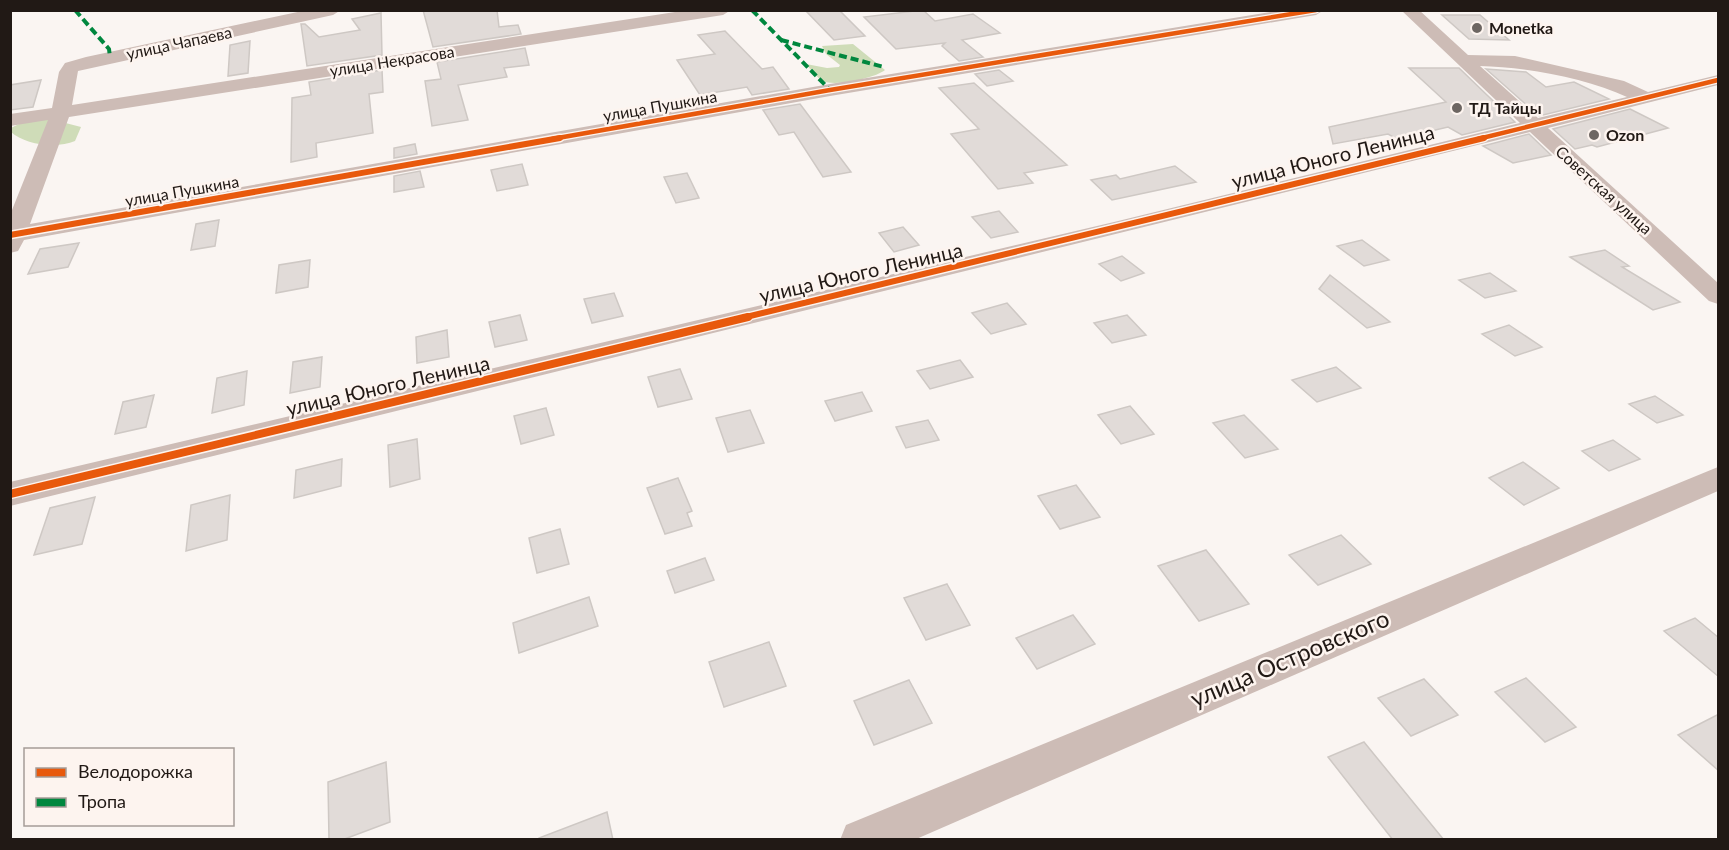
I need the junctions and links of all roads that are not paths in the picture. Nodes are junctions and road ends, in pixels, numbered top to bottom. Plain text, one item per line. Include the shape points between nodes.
1 (333, 10) edge
2 (723, 10) edge
3 (1316, 10) edge
4 (1409, 10) edge
5 (1462, 60) junction
6 (1719, 80) edge
7 (1646, 98) junction
8 (60, 112) junction
9 (10, 120) edge
10 (1532, 125) junction
11 (12, 238) edge
12 (1719, 296) edge
13 (1719, 478) edge
14 (10, 494) edge
15 (862, 840) edge

1 - 8 street, улица Чапаева via 71,67
2 - 8 street, улица Некрасова
3 - 11 street, улица Пушкина via 830,90
4 - 5 street, Советская улица
5 - 7 street via 1515,61 1549,68 1617,85
5 - 10 street, Советская улица
6 - 7 street, улица Юного Ленинца
7 - 10 street, улица Юного Ленинца
8 - 9 street, улица Некрасова
8 - 11 street
10 - 12 street, Советская улица
10 - 14 street, улица Юного Ленинца
13 - 15 street, улица Островского

